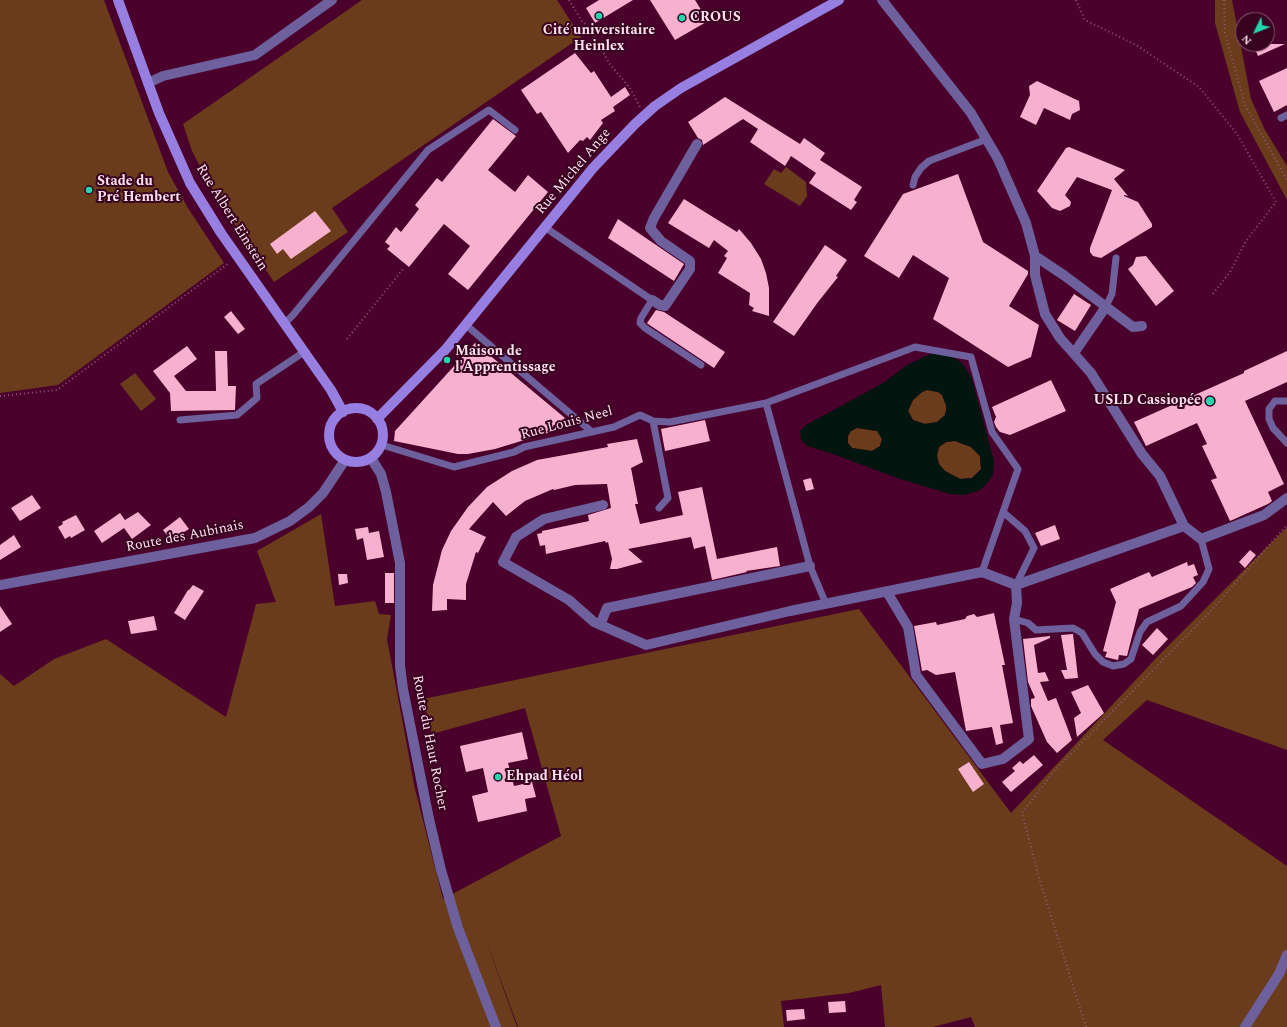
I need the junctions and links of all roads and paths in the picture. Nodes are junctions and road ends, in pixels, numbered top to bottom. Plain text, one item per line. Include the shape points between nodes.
1 (118, 0) edge
2 (332, 0) edge
3 (569, 0) edge
4 (839, 0) edge
5 (882, 0) edge
6 (1076, 0) edge
7 (1224, 0) edge
8 (148, 83) junction
9 (644, 115) junction
10 (515, 130) dead end
11 (987, 139) junction
12 (697, 144) dead end
13 (1287, 180) edge
14 (913, 185) dead end
15 (546, 228) junction
16 (1035, 256) junction
17 (1116, 258) dead end
18 (231, 262) dead end
19 (404, 268) dead end
20 (1212, 295) dead end
21 (652, 300) junction
22 (1106, 308) junction
23 (284, 324) junction
24 (466, 325) junction
25 (1142, 326) dead end
26 (347, 339) dead end
27 (304, 352) junction
28 (1074, 353) junction
29 (701, 365) dead end
30 (0, 396) edge
31 (1287, 401) edge
32 (766, 403) junction
33 (343, 412) junction
34 (377, 419) junction
35 (180, 420) dead end
36 (653, 421) junction
37 (592, 432) junction
38 (1287, 443) edge
39 (382, 445) junction
40 (371, 458) junction
41 (345, 460) junction
42 (1287, 498) edge
43 (602, 505) dead end
44 (659, 508) dead end
45 (1003, 512) junction
46 (1287, 524) edge
47 (1184, 526) junction
48 (1202, 539) junction
49 (810, 566) junction
50 (982, 572) junction
51 (0, 585) edge
52 (1016, 585) junction
53 (887, 592) junction
54 (826, 604) junction
55 (1014, 619) junction
56 (600, 625) junction
57 (1287, 955) edge
58 (496, 1027) edge
59 (1086, 1027) edge
60 (1245, 1027) edge

1 - 8 street, Rue Albert Einstein
2 - 8 street via 255,55 163,76
3 - 9 path via 591,29 609,63 630,88
4 - 9 street, Rue Michel Ange via 681,88
5 - 11 street via 971,113
6 - 20 path via 1085,20 1136,45 1199,87 1237,134 1276,202 1246,241 1230,272
7 - 13 path via 1225,33 1245,105
8 - 23 street, Rue Albert Einstein via 170,141 190,183 220,233
9 - 15 street, Rue Michel Ange via 593,168
10 - 23 lane via 489,110 428,150
11 - 14 lane via 929,161 921,168
11 - 16 street via 1026,223
12 - 21 street via 650,226 656,237 690,262 690,269 665,306
15 - 21 lane
15 - 24 street, Rue Michel Ange
16 - 22 street via 1066,276
16 - 28 street via 1035,274 1046,314 1060,338
17 - 22 lane via 1112,294
18 - 30 path via 57,390
19 - 26 path
21 - 29 lane via 640,323
22 - 25 street via 1133,327
22 - 28 street
23 - 27 street, Rue Albert Einstein
24 - 34 street, Rue Michel Ange
24 - 37 lane
27 - 33 street, Rue Albert Einstein
27 - 35 lane via 256,384 257,398 237,415
28 - 47 street via 1091,373 1142,454 1160,476
31 - 38 lane via 1275,401 1269,409 1269,419 1273,428
32 - 36 lane, Rue Louis Neel via 670,422
32 - 45 lane, Rue Louis Neel via 915,347 971,358 992,432 1018,469
32 - 49 lane
33 - 34 street via 357,408 366,410
33 - 41 street via 333,421 330,435 334,450
34 - 39 street via 383,431
36 - 37 lane, Rue Louis Neel via 640,415 614,427
36 - 44 lane via 668,498
37 - 39 lane, Rue Louis Neel via 454,467
39 - 40 street
40 - 41 street via 356,462
40 - 58 street, Route du Haut Rocher via 386,492 400,563 402,689 429,819 458,928
41 - 51 street, Route des Aubinais via 323,493 308,507 290,521 255,538
42 - 48 street via 1264,515
43 - 56 street via 544,519 516,537 503,562 569,600
45 - 50 lane
45 - 52 lane via 1025,531 1034,548
46 - 59 path via 1207,615 1055,770 1022,813 1040,881
47 - 48 street
47 - 52 street
48 - 55 lane via 1209,569 1203,582 1181,606 1147,622 1140,632 1131,659 1124,664 1113,666 1103,662 1082,633 1073,628 1036,630 1028,623
49 - 54 lane
49 - 56 street via 607,608
50 - 52 street
50 - 53 street
52 - 55 street via 1017,603
53 - 54 street
53 - 55 street via 908,627 916,675 982,764 1003,759 1029,739
54 - 56 street via 646,645
57 - 60 street via 1279,974

